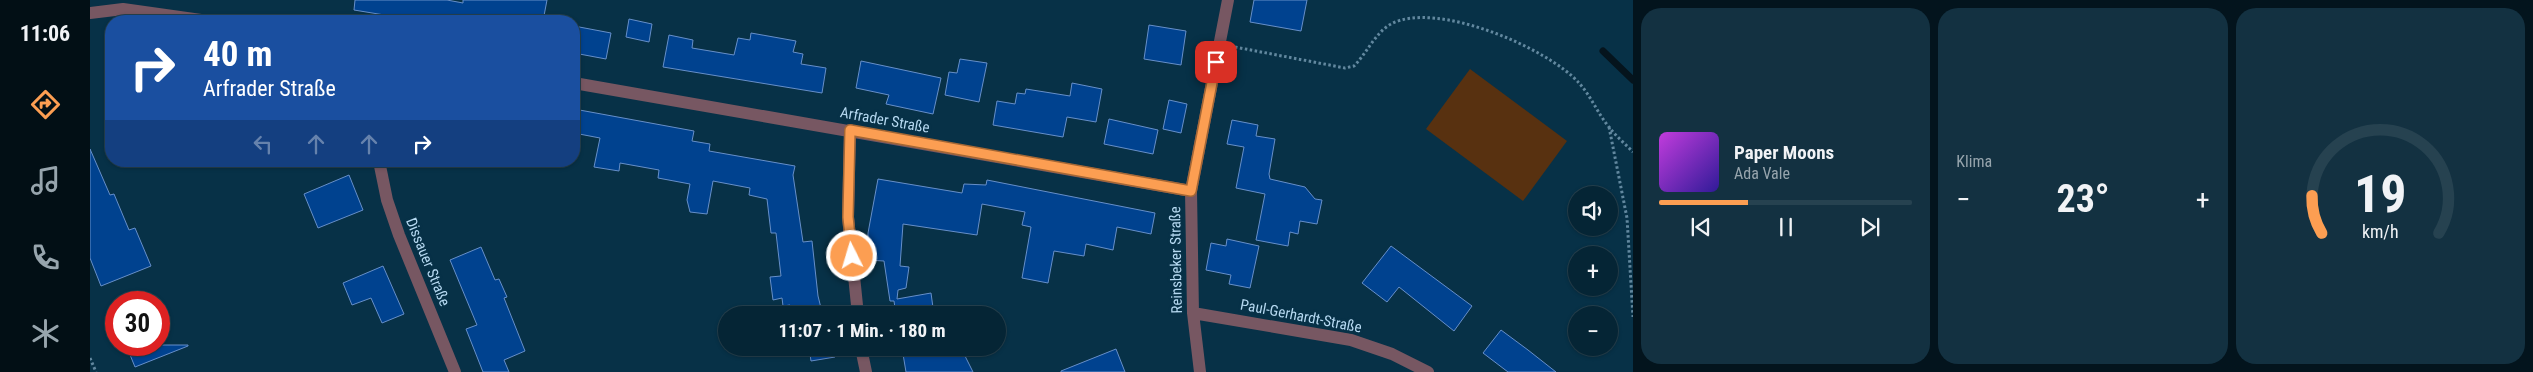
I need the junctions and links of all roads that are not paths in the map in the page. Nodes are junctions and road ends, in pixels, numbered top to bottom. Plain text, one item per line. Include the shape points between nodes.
1 (1228, 0) edge
2 (90, 13) edge
3 (162, 15) edge
4 (580, 85) edge
5 (850, 130) junction
6 (381, 167) edge
7 (1191, 191) junction
8 (857, 306) edge
9 (1193, 313) junction
10 (863, 356) edge
11 (454, 372) edge
12 (866, 372) edge
13 (1200, 372) edge
14 (1428, 372) edge

1 - 7 street, Reinsbeker Straße
2 - 3 street via 123,10
4 - 5 street, Arfrader Straße
5 - 7 street, Arfrader Straße
5 - 8 street via 848,217
6 - 11 street, Dissauer Straße via 387,200 399,235
7 - 9 street, Reinsbeker Straße
9 - 13 street, Reinsbeker Straße
9 - 14 street, Paul-Gerhardt-Straße via 1351,340 1392,354
10 - 12 street

